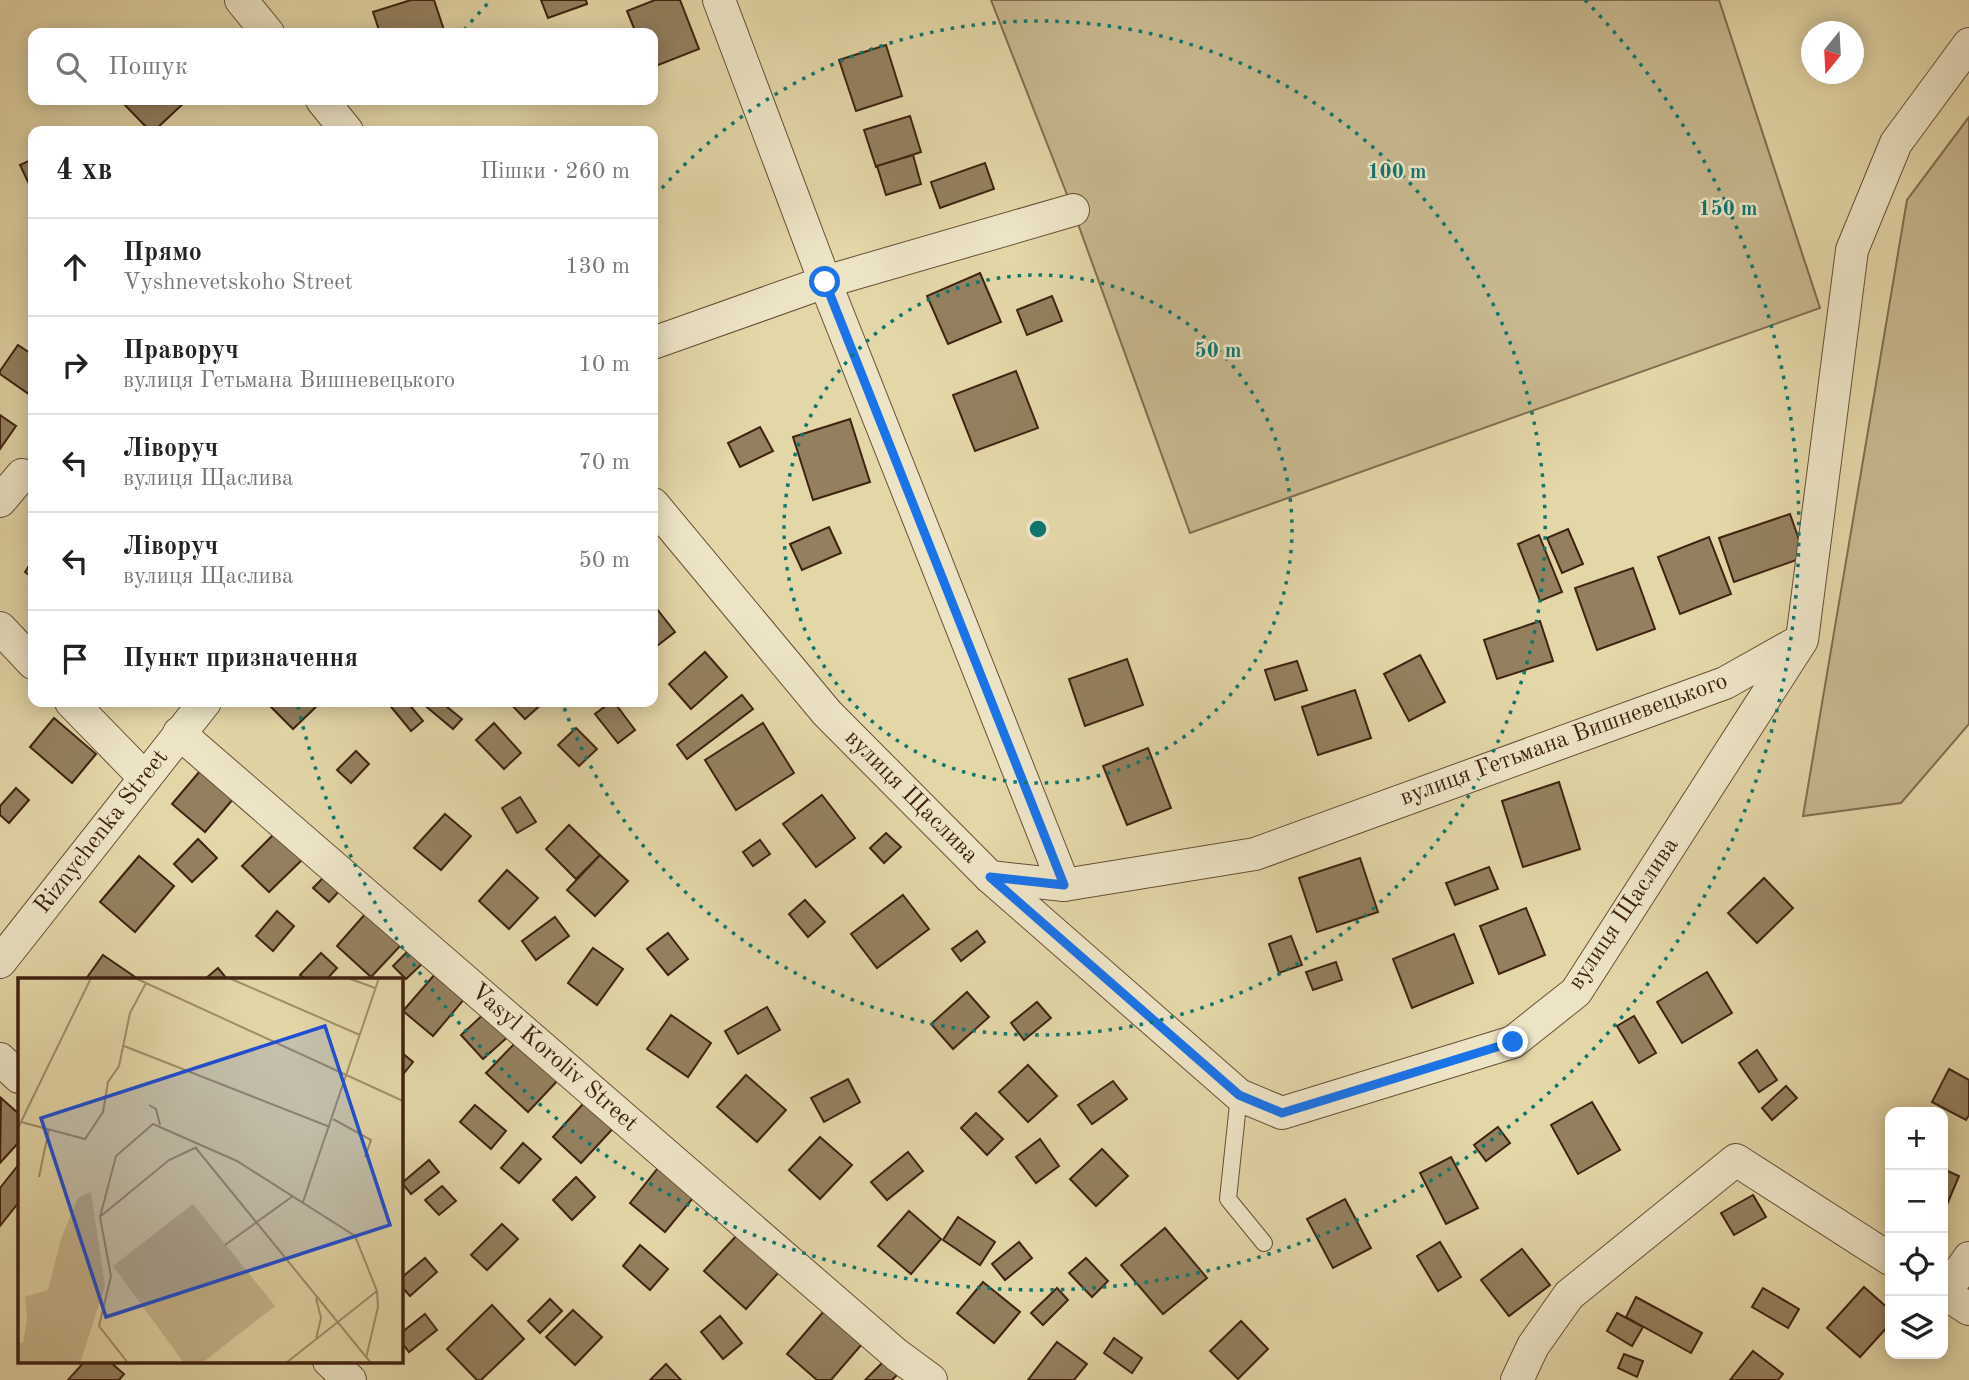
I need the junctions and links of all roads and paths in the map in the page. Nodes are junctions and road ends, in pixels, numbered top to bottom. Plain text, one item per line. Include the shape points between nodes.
1 (241, 0) edge
2 (719, 0) edge
3 (264, 28) edge
4 (1969, 44) edge
5 (326, 105) edge
6 (343, 126) edge
7 (1073, 210) dead end
8 (825, 282) junction
9 (658, 341) edge
10 (22, 475) dead end
11 (0, 501) edge
12 (658, 510) edge
13 (0, 628) edge
14 (1802, 639) junction
15 (28, 658) edge
16 (76, 707) edge
17 (201, 707) edge
18 (179, 733) junction
19 (145, 778) junction
20 (990, 877) junction
21 (1064, 885) junction
22 (0, 962) edge
23 (0, 1059) edge
24 (18, 1076) edge
25 (1239, 1095) junction
26 (1264, 1243) dead end
27 (1885, 1256) edge
28 (1969, 1258) edge
29 (1952, 1298) edge
30 (330, 1362) edge
31 (350, 1380) edge
32 (931, 1380) edge
33 (1517, 1380) edge

1 - 3 street
2 - 8 street
4 - 14 street via 1896,143 1852,250
5 - 6 street
7 - 8 street
8 - 9 street
8 - 21 street
10 - 11 street
12 - 20 street, вулиця Щаслива via 827,713
13 - 15 street
14 - 21 street, вулиця Гетьмана Вишневецького via 1725,683 1255,854
14 - 25 street, вулиця Щаслива via 1576,992 1513,1042 1282,1113
16 - 19 street
17 - 18 street, Riznychenka Street
18 - 19 street, Riznychenka Street
18 - 32 street, Vasyl Koroliv Street
19 - 22 street, Riznychenka Street
20 - 21 street, вулиця Гетьмана Вишневецького
20 - 25 street, вулиця Щаслива
23 - 24 street
25 - 26 lane via 1228,1199
27 - 33 street via 1736,1160 1569,1295 1533,1346
28 - 29 street
30 - 31 street

